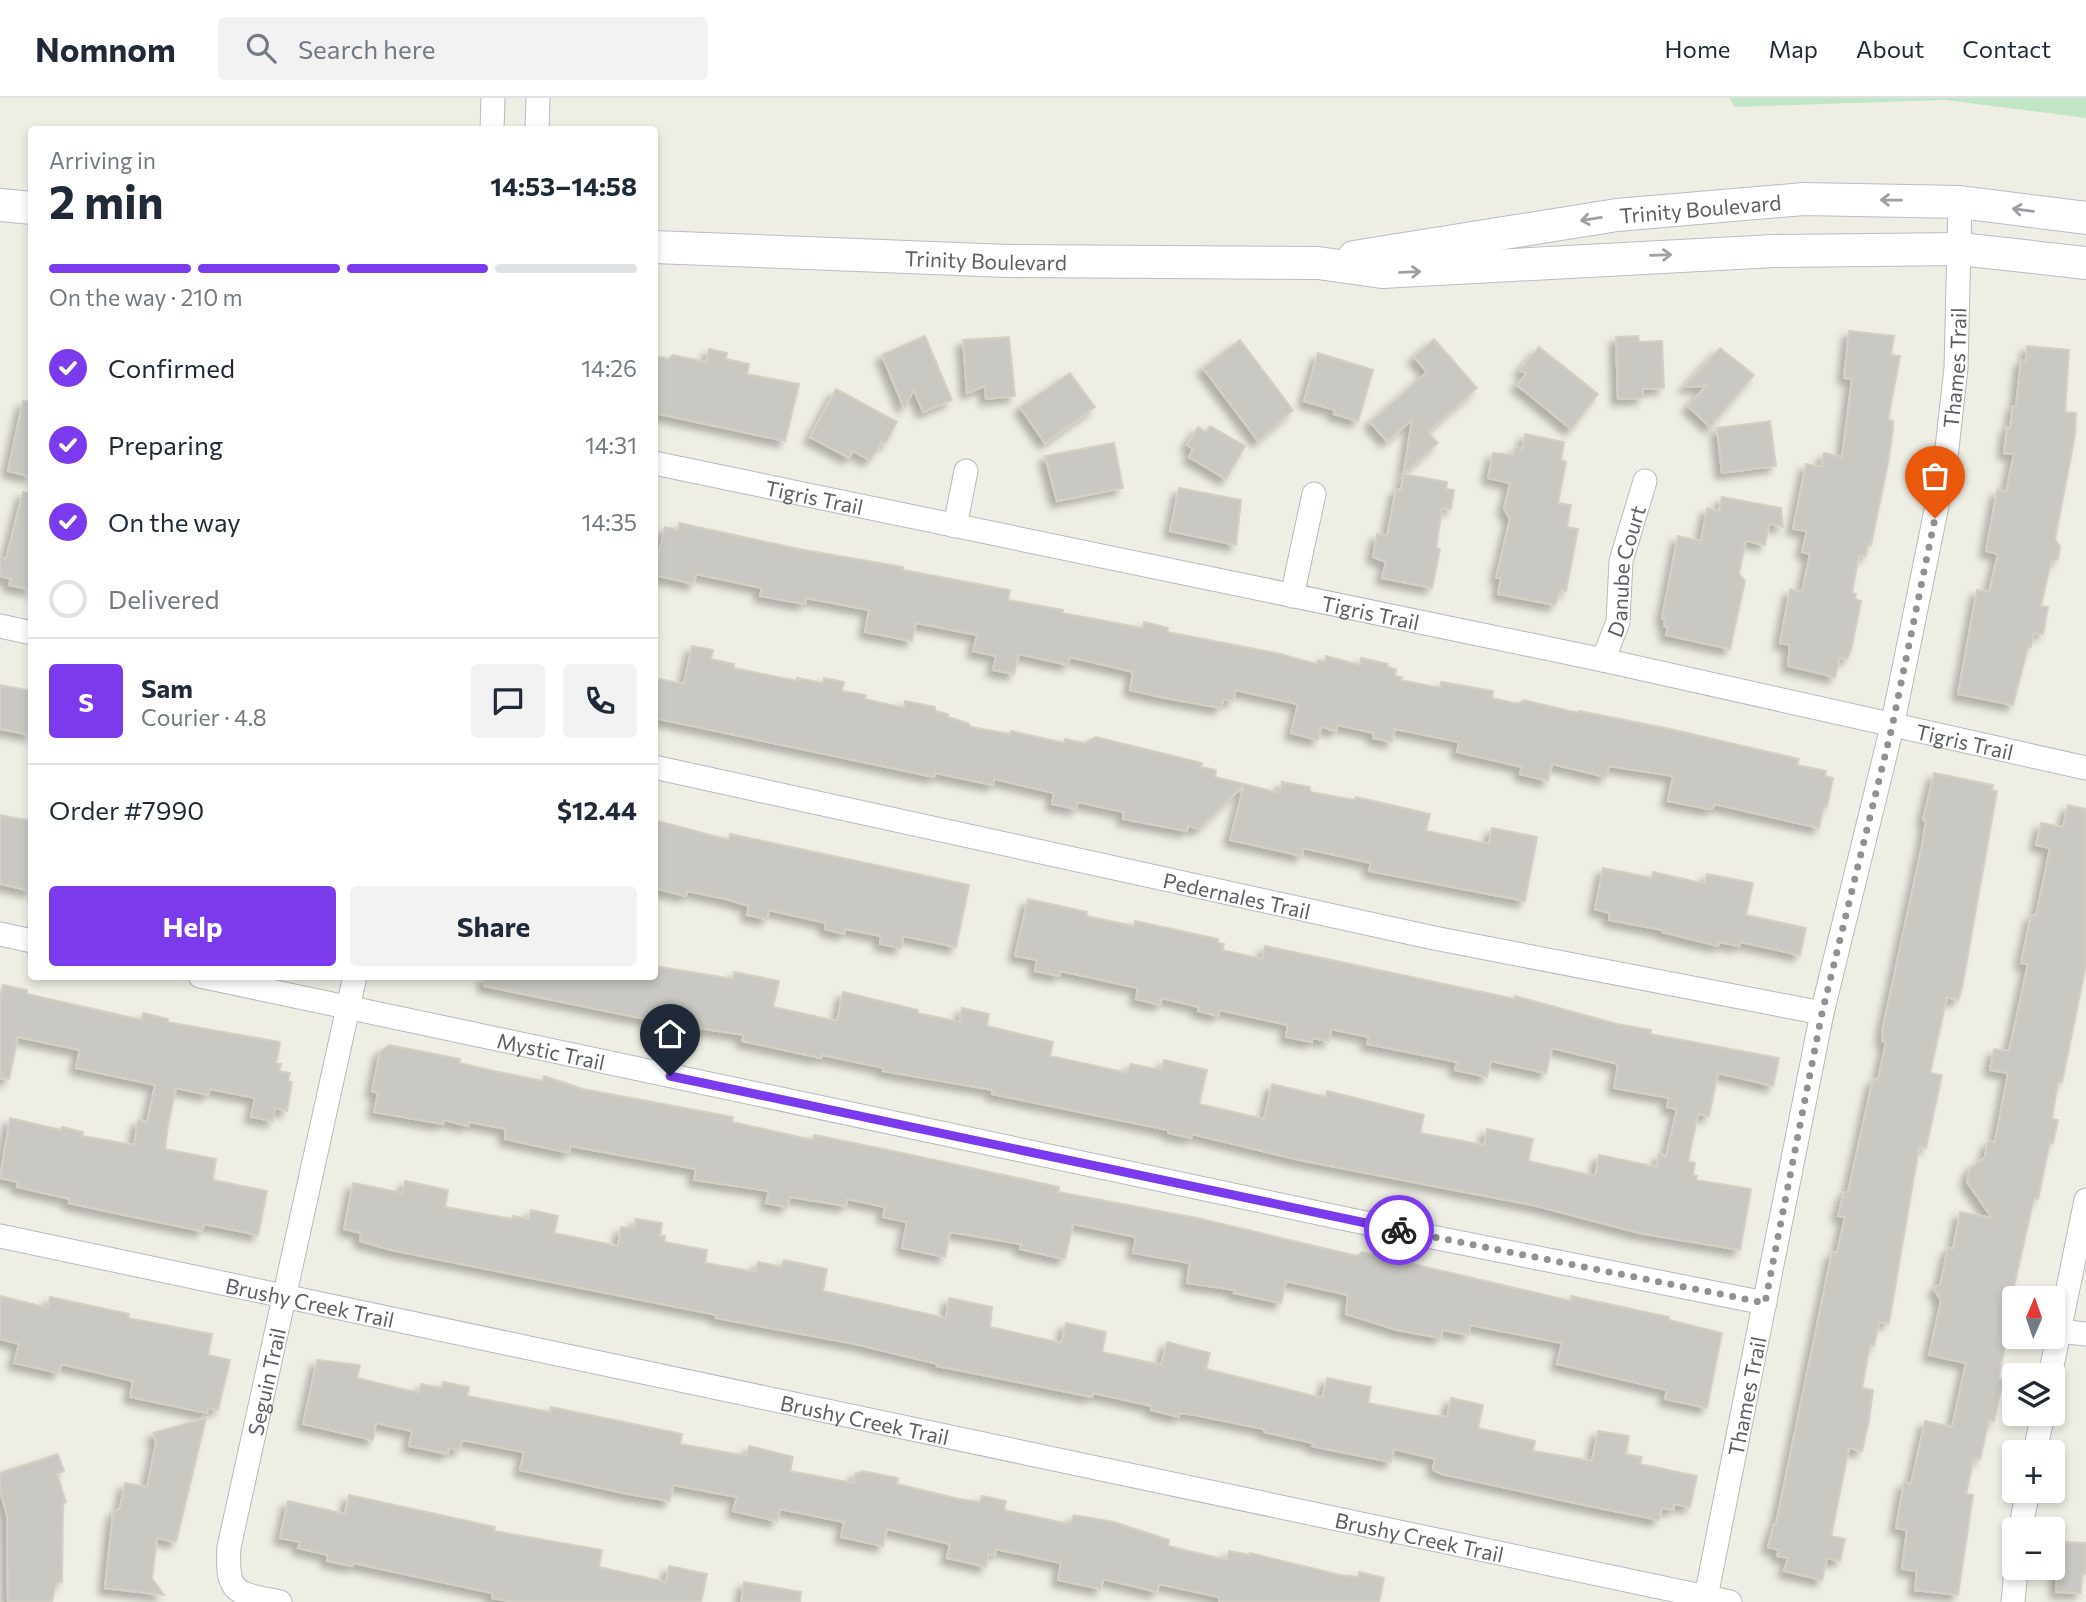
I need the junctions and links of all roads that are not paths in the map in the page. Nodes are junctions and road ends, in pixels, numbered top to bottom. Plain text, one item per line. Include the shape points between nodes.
1 (493, 98) edge
2 (538, 98) edge
3 (492, 126) edge
4 (537, 126) edge
5 (1960, 202) junction
6 (0, 205) edge
7 (28, 208) edge
8 (2086, 218) edge
9 (658, 247) edge
10 (1960, 249) junction
11 (1318, 263) junction
12 (2086, 263) edge
13 (658, 464) edge
14 (966, 471) dead end
15 (1645, 481) dead end
16 (1314, 494) dead end
17 (955, 526) junction
18 (1292, 596) junction
19 (0, 626) edge
20 (28, 632) edge
21 (1603, 660) junction
22 (1892, 727) junction
23 (658, 768) edge
24 (2086, 768) edge
25 (0, 934) edge
26 (28, 940) edge
27 (218, 980) edge
28 (354, 980) edge
29 (348, 1008) junction
30 (1822, 1013) junction
31 (2086, 1200) edge
32 (0, 1236) edge
33 (283, 1297) junction
34 (2065, 1302) edge
35 (1765, 1303) junction
36 (2065, 1332) edge
37 (2086, 1334) edge
38 (2015, 1580) edge
39 (1706, 1600) edge
40 (273, 1601) edge
41 (1730, 1602) edge
42 (2013, 1602) edge

1 - 3 street
2 - 4 street
8 -> 5 main road, Trinity Boulevard
5 - 10 street, Thames Trail
5 -> 11 main road, Trinity Boulevard via 1804,199 1617,215
6 - 7 main road
9 - 11 main road, Trinity Boulevard via 1008,261
11 -> 10 main road, Trinity Boulevard via 1382,272 1453,271 1637,256
10 - 12 main road, Trinity Boulevard
10 - 22 street, Thames Trail via 1956,368 1945,466
13 - 17 street, Tigris Trail
14 - 17 street
15 - 21 street, Danube Court via 1621,561 1618,622
16 - 18 street
17 - 18 street, Tigris Trail
18 - 21 street, Tigris Trail
19 - 20 street
21 - 22 street, Tigris Trail
22 - 24 street, Tigris Trail
22 - 30 street, Thames Trail
23 - 30 street, Pedernales Trail via 1434,938
25 - 26 street
27 - 29 street, Mystic Trail
28 - 29 street, Seguin Trail
29 - 33 street, Seguin Trail
29 - 35 street, Mystic Trail via 1409,1233
30 - 35 street, Thames Trail
31 - 34 street
32 - 33 street, Brushy Creek Trail
33 - 39 street, Brushy Creek Trail
33 - 40 street, Seguin Trail via 229,1547 227,1577 238,1592
35 - 39 street, Thames Trail
36 - 37 street
38 - 42 street
39 - 41 street, Brushy Creek Trail

